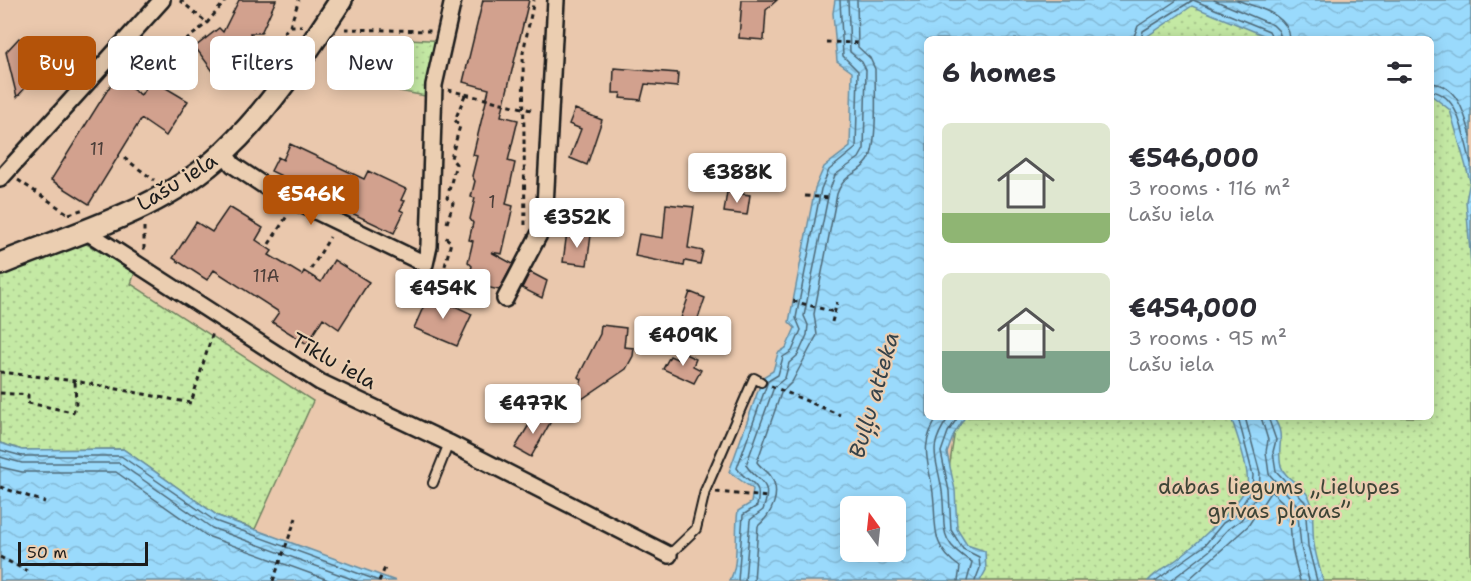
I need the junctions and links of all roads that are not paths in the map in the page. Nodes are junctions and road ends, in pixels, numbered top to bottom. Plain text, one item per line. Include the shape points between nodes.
1 (162, 0) edge
2 (341, 0) edge
3 (453, 0) edge
4 (556, 0) edge
5 (224, 153) junction
6 (2, 173) edge
7 (84, 230) junction
8 (0, 264) edge
9 (505, 299) dead end
10 (761, 382) road end
11 (449, 443) junction
12 (433, 483) dead end
13 (669, 555) joint

1 - 6 street
2 - 5 street, Lašu iela via 265,109
3 - 5 street via 434,85 430,234 425,264 266,187 233,165
4 - 9 street via 545,217
5 - 7 street, Lašu iela via 186,182
7 - 8 street, Lašu iela
7 - 11 street, Tīklu iela via 320,382
10 - 13 lane via 754,378 705,491 696,529
11 - 12 lane
11 - 13 street, Tīklu iela

